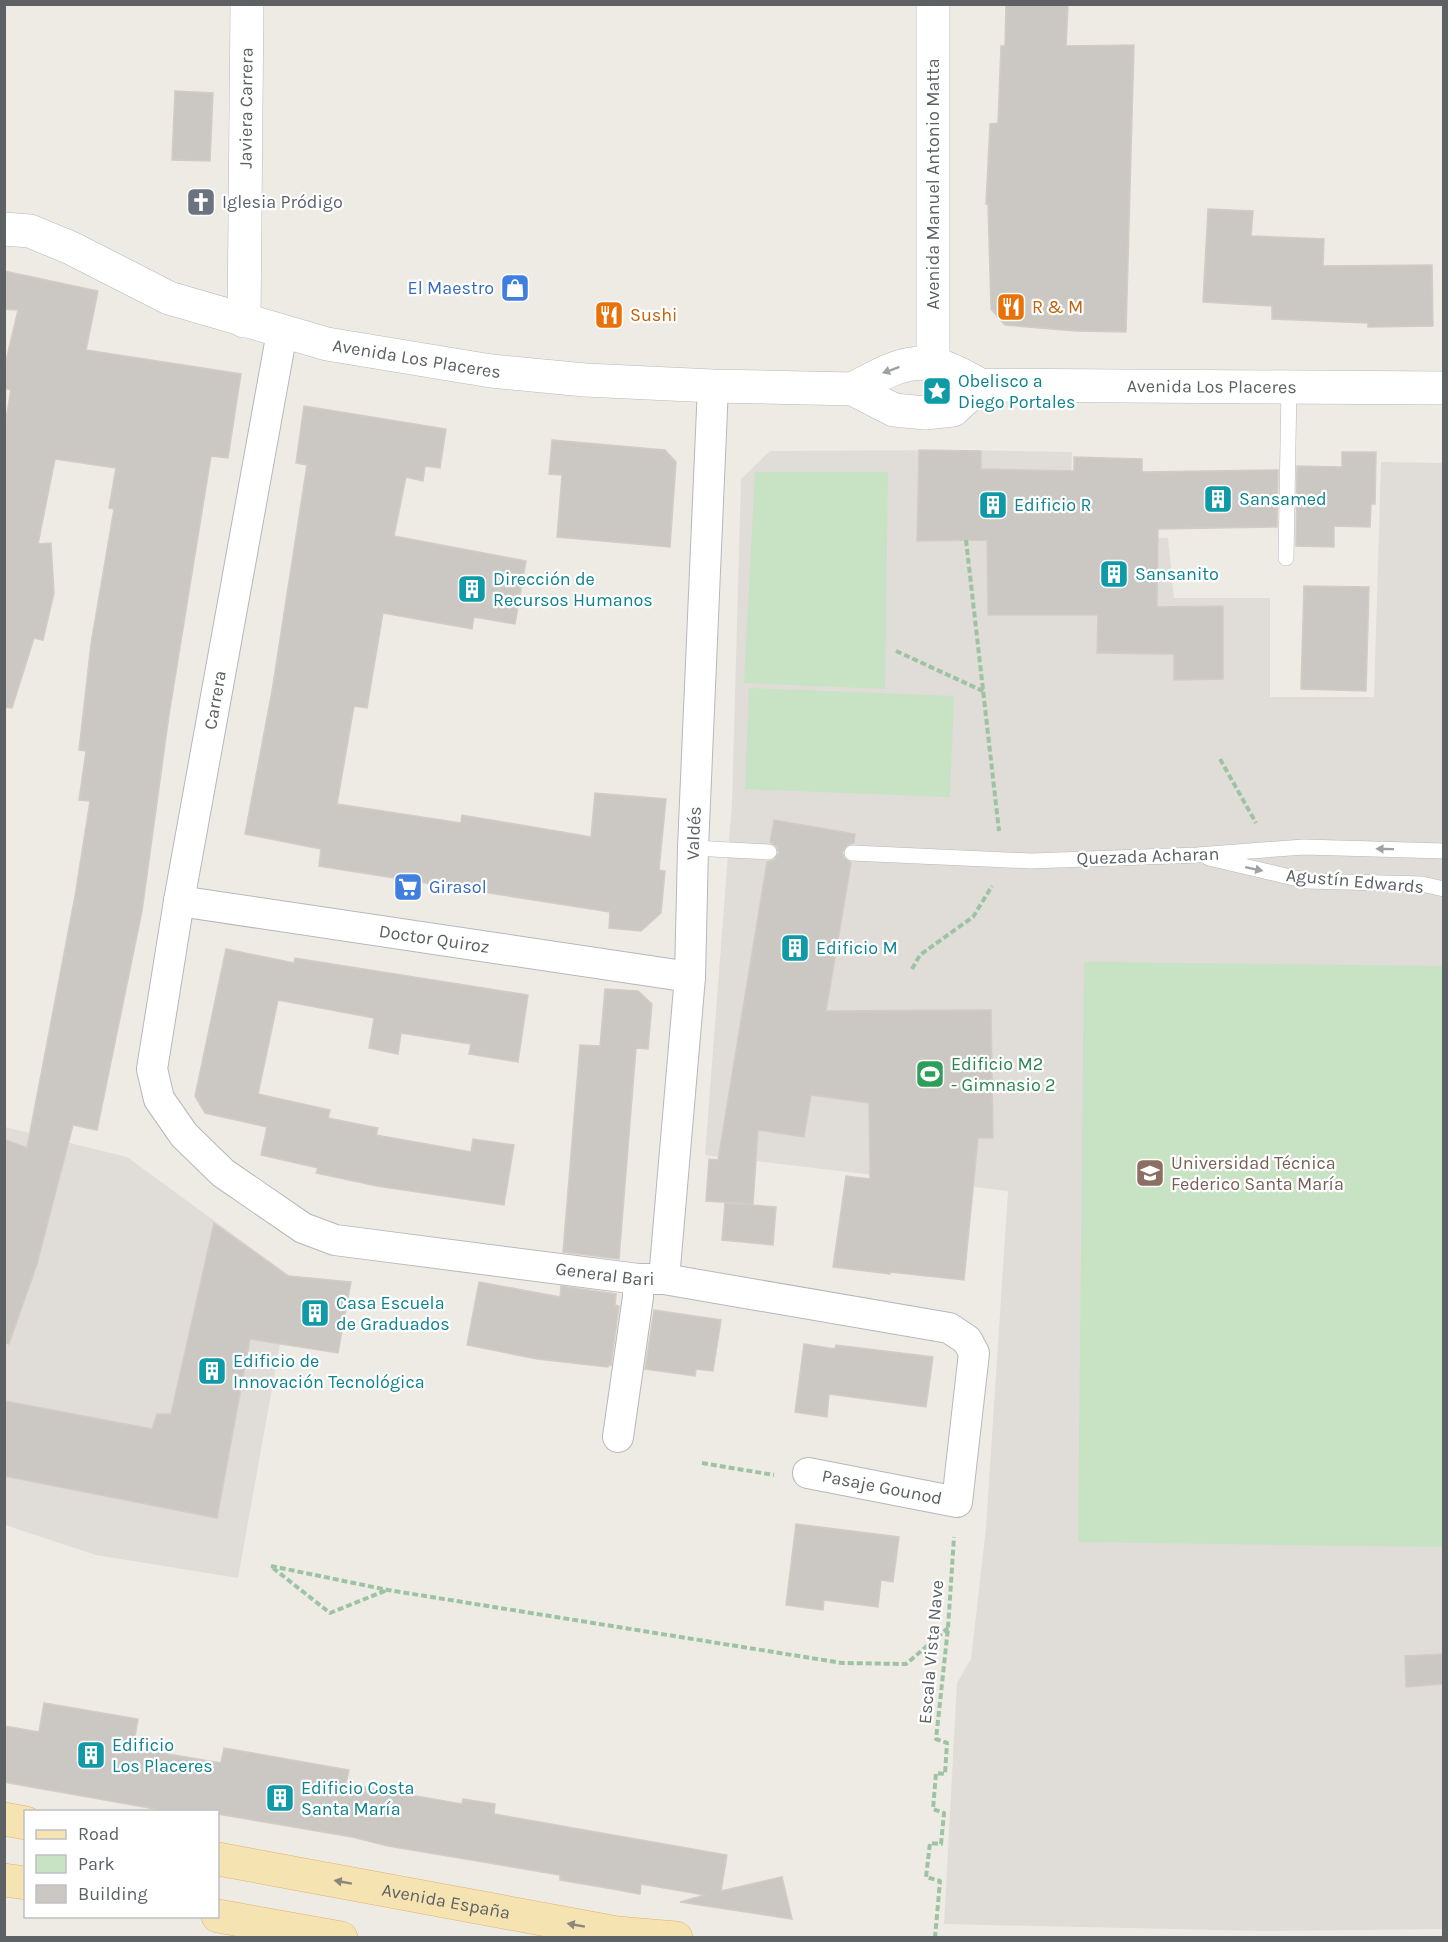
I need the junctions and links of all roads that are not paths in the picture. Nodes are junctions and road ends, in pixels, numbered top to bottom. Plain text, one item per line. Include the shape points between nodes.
1 (247, 4) edge
2 (933, 4) edge
3 (4, 229) edge
4 (244, 321) junction
5 (282, 332) junction
6 (933, 364) junction
7 (980, 385) junction
8 (713, 386) junction
9 (1289, 387) junction
10 (1443, 388) edge
11 (853, 389) junction
12 (1286, 558) dead end
13 (693, 848) junction
14 (1443, 851) edge
15 (769, 852) dead end
16 (852, 853) dead end
17 (1197, 855) junction
18 (1443, 889) edge
19 (179, 901) junction
20 (690, 977) junction
21 (152, 1068) joint
22 (651, 1279) junction
23 (618, 1437) dead end
24 (808, 1473) road end
25 (957, 1502) joint
26 (4, 1819) edge
27 (24, 1823) edge
28 (219, 1859) edge
29 (4, 1880) edge
30 (24, 1883) edge
31 (219, 1916) edge
32 (341, 1938) edge
33 (676, 1938) edge

1 - 4 main road, Javiera Carrera
2 - 6 main road, Avenida Manuel Antonio Matta
3 - 4 main road, Avenida Los Placeres via 30,231 169,298
4 - 5 main road, Avenida Los Placeres
5 - 8 main road, Avenida Los Placeres via 327,344 491,371
5 - 19 street, Carrera
6 - 7 main road, Avenida Los Placeres
6 -> 11 main road, Avenida Los Placeres via 890,369
7 - 9 main road, Avenida Los Placeres
7 - 11 main road, Avenida Los Placeres via 953,410 931,413 894,410
8 - 11 main road, Avenida Los Placeres
8 - 13 street, Valdés
9 - 10 main road, Avenida Los Placeres
9 - 12 lane
13 - 15 lane
13 - 20 street, Valdés
14 -> 17 lane, Quezada Acharan via 1304,847
16 - 17 lane, Quezada Acharan via 1031,861
17 -> 18 lane, Agustín Edwards via 1307,881 1422,884
19 - 20 street, Doctor Quiroz
19 - 21 street, Carrera
20 - 22 street, Valdés
21 - 22 street, General Bari via 159,1099 184,1136 222,1173 303,1227 335,1240
22 - 23 street via 638,1297
22 - 25 street, General Bari via 949,1328 967,1340 974,1353
24 - 25 street, Pasaje Gounod
26 - 27 main road
33 -> 28 main road, Avenida España via 617,1933
29 - 30 main road
31 - 32 main road

